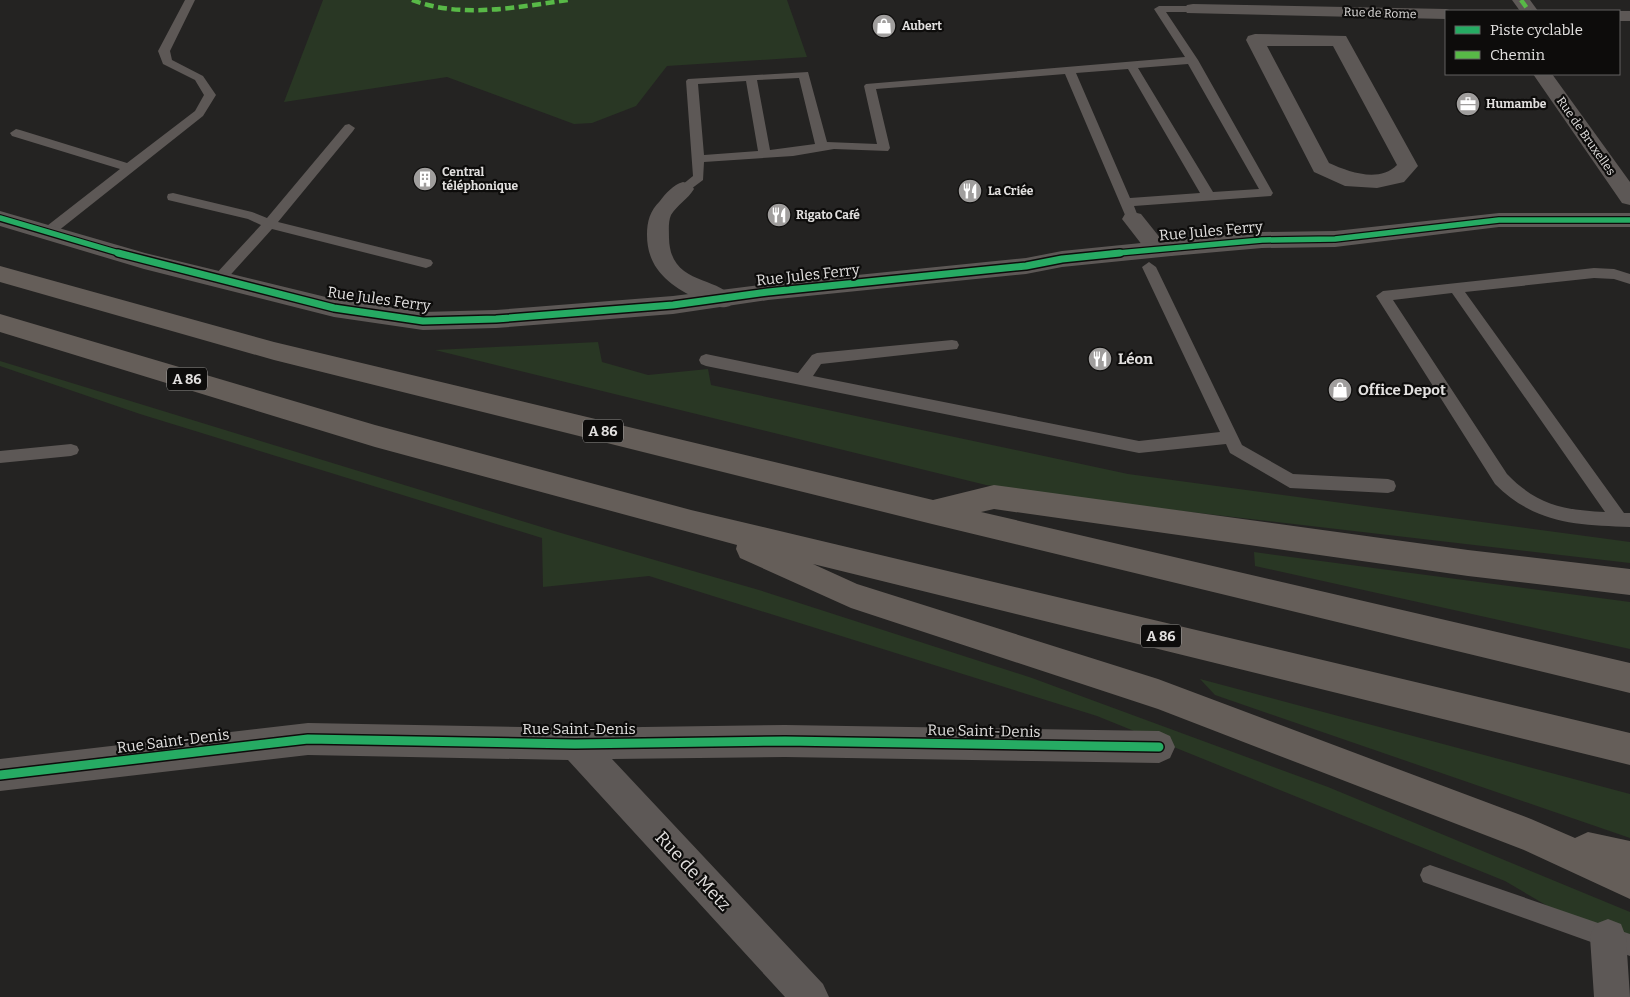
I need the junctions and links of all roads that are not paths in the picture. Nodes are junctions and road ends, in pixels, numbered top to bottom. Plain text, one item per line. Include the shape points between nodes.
1 (190, 0) edge
2 (1193, 9) joint
3 (1326, 11) junction
4 (1445, 14) edge
5 (1339, 40) junction
6 (1192, 60) junction
7 (1131, 65) junction
8 (1068, 70) junction
9 (1543, 75) edge
10 (751, 78) junction
11 (349, 128) dead end
12 (16, 133) dead end
13 (822, 147) junction
14 (765, 154) junction
15 (698, 159) junction
16 (129, 168) junction
17 (683, 189) joint
18 (174, 197) dead end
19 (1208, 197) junction
20 (1630, 198) edge
21 (1130, 211) junction
22 (0, 218) edge
23 (1630, 220) edge
24 (268, 224) junction
25 (48, 232) junction
26 (1630, 236) edge
27 (1171, 248) junction
28 (1110, 254) junction
29 (426, 263) dead end
30 (1149, 267) junction
31 (0, 274) edge
32 (1630, 279) edge
33 (219, 280) junction
34 (1455, 288) junction
35 (722, 300) junction
36 (0, 323) edge
37 (952, 346) dead end
38 (706, 360) dead end
39 (802, 379) junction
40 (1230, 437) junction
41 (71, 450) dead end
42 (0, 457) edge
43 (1388, 486) dead end
44 (932, 512) junction
45 (1625, 520) edge
46 (691, 522) junction
47 (1630, 582) edge
48 (1630, 678) edge
49 (575, 744) junction
50 (1159, 747) dead end
51 (1630, 749) edge
52 (0, 776) edge
53 (1531, 836) junction
54 (1630, 858) edge
55 (1430, 874) dead end
56 (1630, 880) edge
57 (1619, 941) edge
58 (810, 997) edge
59 (1613, 997) edge

1 - 16 lane via 164,51 166,62 199,78 210,95 199,113
2 - 3 street, Rue de Rome
2 - 6 lane via 1159,9
3 - 4 street, Rue de Rome
3 - 5 street
5 - 5 street via 1255,40 1321,168 1345,179 1377,181 1397,177 1408,166
6 - 7 lane
6 - 19 lane via 1267,193
7 - 8 lane
7 - 19 lane
8 - 13 lane via 870,86 884,148
8 - 21 lane
9 - 20 street, Rue de Bruxelles
10 - 13 lane via 804,74
10 - 14 lane
10 - 15 lane via 692,81
11 - 24 lane
12 - 16 lane
13 - 14 lane
14 - 15 lane
15 - 17 lane via 699,177
16 - 25 lane
17 - 35 street via 660,216 657,243 663,264 684,284
18 - 24 lane via 252,216
19 - 21 lane
21 - 27 street via 1154,246
21 - 28 street via 1128,244
22 - 25 street, Rue Jules Ferry
23 - 27 street, Rue Jules Ferry via 1499,220 1335,239 1262,240
24 - 29 lane
24 - 33 lane
25 - 33 street, Rue Jules Ferry
26 - 30 street, Rue Jules Ferry via 1523,237
27 - 28 street, Rue Jules Ferry
28 - 35 street, Rue Jules Ferry via 922,278 768,292
30 - 35 street, Rue Jules Ferry via 769,303
30 - 40 lane
31 - 44 highway, A 86 via 274,351
32 - 34 lane via 1594,273
33 - 35 street, Rue Jules Ferry via 334,308 422,321 505,318
34 - 45 lane
34 - 45 lane via 1383,296 1501,479 1523,499 1558,514
36 - 46 highway, A 86 via 375,436
37 - 39 lane via 817,359
38 - 39 lane
39 - 40 lane via 1139,448
40 - 43 lane via 1236,449 1290,481
41 - 42 lane
44 - 47 highway via 994,497 1468,563
44 - 48 highway, A 86
46 - 51 highway, A 86
46 - 53 highway via 851,595 1158,694
49 - 50 street, Rue Saint-Denis via 785,741
49 - 52 street, Rue Saint-Denis via 308,738
49 - 58 street, Rue de Metz
53 - 54 highway
53 - 56 highway
55 - 57 lane
57 - 59 street

